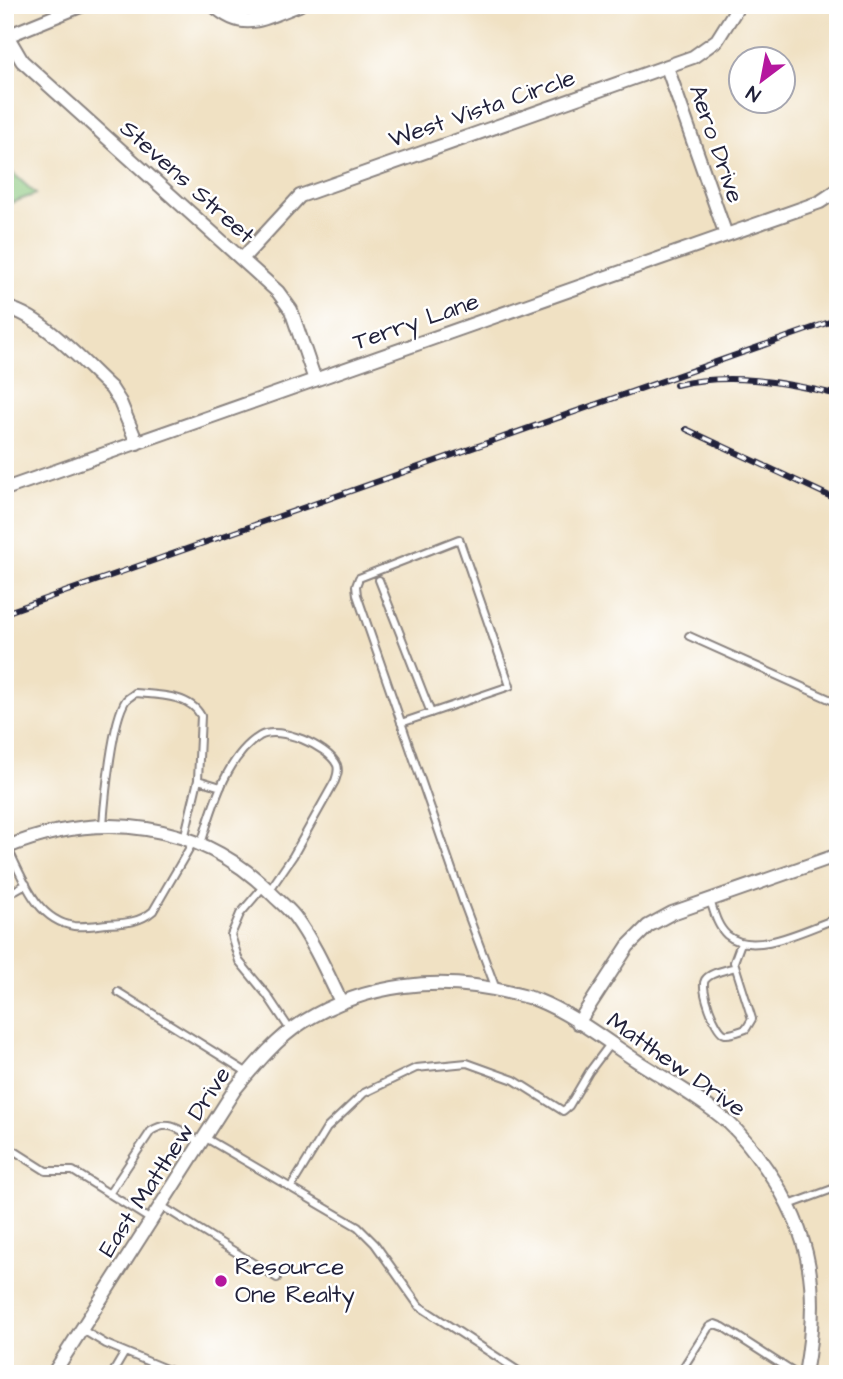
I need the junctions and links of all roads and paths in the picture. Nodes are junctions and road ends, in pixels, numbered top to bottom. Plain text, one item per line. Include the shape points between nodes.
1 (83, 5) edge
2 (213, 5) edge
3 (299, 5) edge
4 (739, 5) edge
5 (6, 34) edge
6 (667, 67) junction
7 (838, 190) edge
8 (726, 235) junction
9 (242, 259) junction
10 (5, 308) edge
11 (315, 380) junction
12 (137, 443) junction
13 (5, 489) edge
14 (379, 580) dead end
15 (689, 636) dead end
16 (838, 703) edge
17 (431, 713) junction
18 (401, 723) junction
19 (198, 780) junction
20 (221, 787) junction
21 (103, 825) junction
22 (193, 842) junction
23 (6, 847) edge
24 (838, 855) edge
25 (26, 884) junction
26 (266, 888) junction
27 (5, 896) edge
28 (710, 900) junction
29 (838, 918) edge
30 (741, 943) junction
31 (735, 967) junction
32 (496, 989) junction
33 (118, 992) dead end
34 (341, 1002) junction
35 (578, 1023) junction
36 (291, 1031) junction
37 (610, 1044) junction
38 (248, 1073) junction
39 (202, 1140) junction
40 (5, 1145) edge
41 (290, 1187) junction
42 (838, 1187) edge
43 (109, 1194) junction
44 (160, 1205) junction
45 (789, 1205) junction
46 (151, 1220) junction
47 (277, 1278) dead end
48 (81, 1329) junction
49 (125, 1352) junction
50 (53, 1374) edge
51 (112, 1374) edge
52 (178, 1374) edge
53 (523, 1374) edge
54 (679, 1374) edge
55 (796, 1374) edge
56 (805, 1374) edge

1 - 5 street
2 - 3 street via 237,22 254,21
4 - 6 street, West Vista Circle via 718,40
5 - 9 street, Stevens Street via 22,61
6 - 8 street, Aero Drive
6 - 9 street, West Vista Circle via 300,196
7 - 8 street, Terry Lane via 820,202
8 - 11 street, Terry Lane
9 - 11 street, Stevens Street via 291,310
10 - 12 street via 36,319 111,388
11 - 12 street, Terry Lane
12 - 13 street, Terry Lane
14 - 17 lane
15 - 16 lane
17 - 18 lane
17 - 18 lane via 510,686 459,538 359,578 356,586
18 - 32 lane
19 - 20 lane
19 - 21 lane via 201,716 197,709 164,695 135,693 119,718
19 - 22 lane
20 - 22 lane
20 - 26 lane via 246,748 261,735 274,732 296,737 335,762 338,769 328,796
21 - 22 street via 156,830
21 - 23 street via 54,831
22 - 25 lane via 153,911 131,922 77,926 61,922 37,905
22 - 26 street via 253,875
23 - 25 lane
24 - 28 street
25 - 27 lane
26 - 34 street via 294,916
26 - 36 lane via 240,914 231,935 239,961
28 - 30 lane via 726,934
28 - 35 street via 648,926 628,946
29 - 30 lane via 766,943
30 - 31 lane
31 - 31 lane via 752,1019 746,1029 727,1035 720,1032 703,990 709,976
32 - 34 street, Matthew Drive via 433,982 381,989
32 - 35 street, Matthew Drive via 537,1000
33 - 38 lane
34 - 36 street, East Matthew Drive
35 - 37 street, Matthew Drive
36 - 38 street, East Matthew Drive
37 - 41 lane via 563,1111 513,1080 467,1063 416,1068 364,1093 327,1128
37 - 45 street, Matthew Drive via 728,1123 753,1149
38 - 39 street, East Matthew Drive
39 - 41 lane
39 - 43 lane via 161,1125 151,1131
39 - 44 street, East Matthew Drive
40 - 43 lane via 46,1171 73,1171
41 - 53 lane via 358,1227 419,1306
42 - 45 lane
43 - 46 lane
44 - 46 street, East Matthew Drive
44 - 47 lane
45 - 56 street, Matthew Drive via 804,1238 813,1295
46 - 48 street, East Matthew Drive
48 - 49 lane
48 - 50 street, East Matthew Drive
49 - 51 lane
49 - 52 lane
54 - 55 lane via 715,1324

